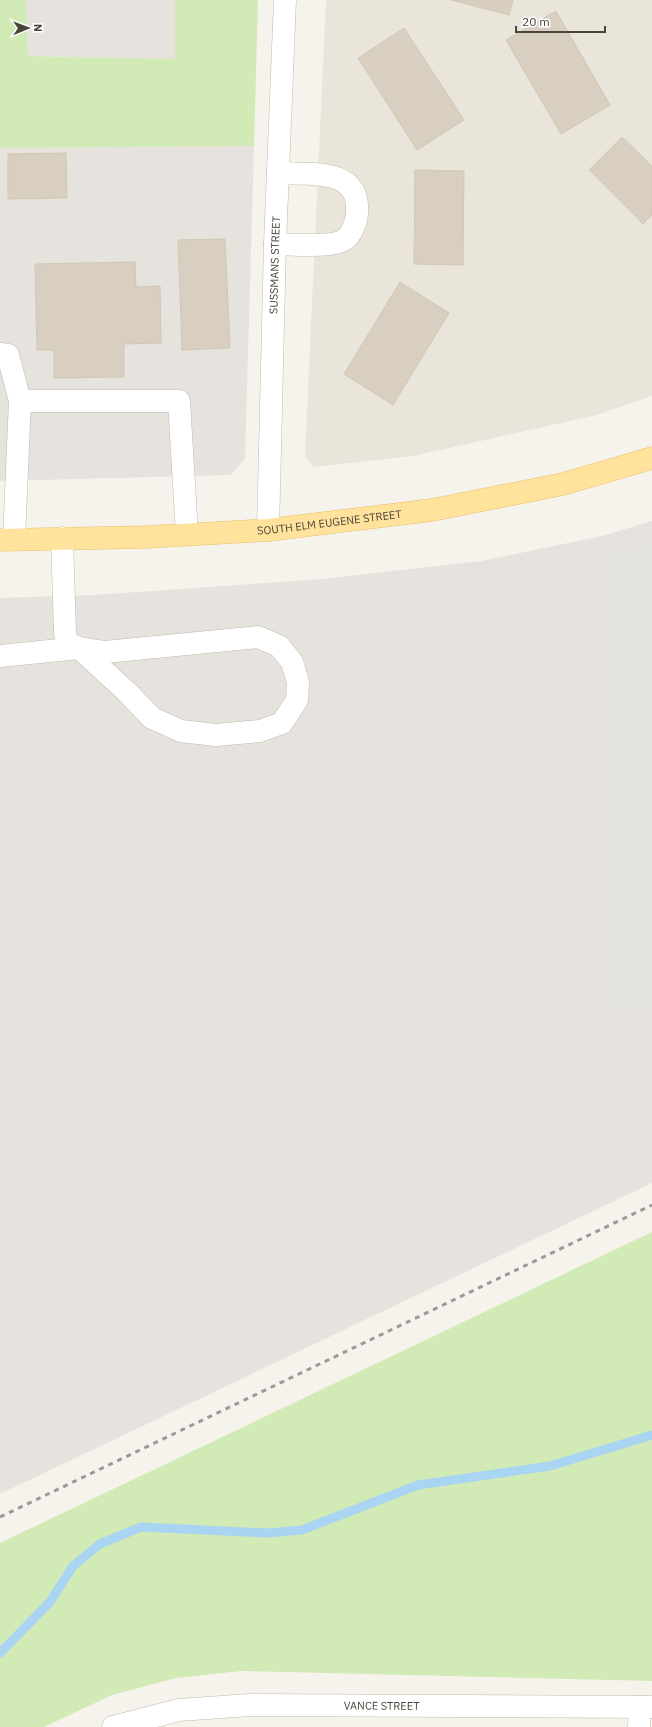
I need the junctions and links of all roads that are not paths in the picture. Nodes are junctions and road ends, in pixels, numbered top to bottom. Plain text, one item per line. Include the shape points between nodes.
1 (285, 0) edge
2 (278, 174) junction
3 (274, 244) junction
4 (0, 354) edge
5 (20, 401) junction
6 (652, 458) edge
7 (268, 530) junction
8 (187, 534) junction
9 (62, 538) junction
10 (7, 539) edge
11 (79, 648) junction
12 (0, 656) edge
13 (644, 1714) edge
14 (113, 1727) edge

1 - 2 street, SUSSMANS STREET
2 - 3 street, SUSSMANS STREET
2 - 3 street via 333,176 350,185 356,196 358,214 345,240 330,244
3 - 7 street, SUSSMANS STREET
4 - 5 street via 8,355
5 - 8 street via 179,401
5 - 10 street
6 - 7 main road, SOUTH ELM EUGENE STREET via 563,484 432,510
7 - 8 main road, SOUTH ELM EUGENE STREET
8 - 9 main road, SOUTH ELM EUGENE STREET
9 - 10 main road, SOUTH ELM EUGENE STREET
9 - 11 street via 65,632 67,643
11 - 11 street via 105,652 258,637 279,646 292,662 298,682 297,700 282,723 260,731 216,735 181,731 152,718
11 - 12 street
13 - 14 street, VANCE STREET via 250,1705 179,1710

